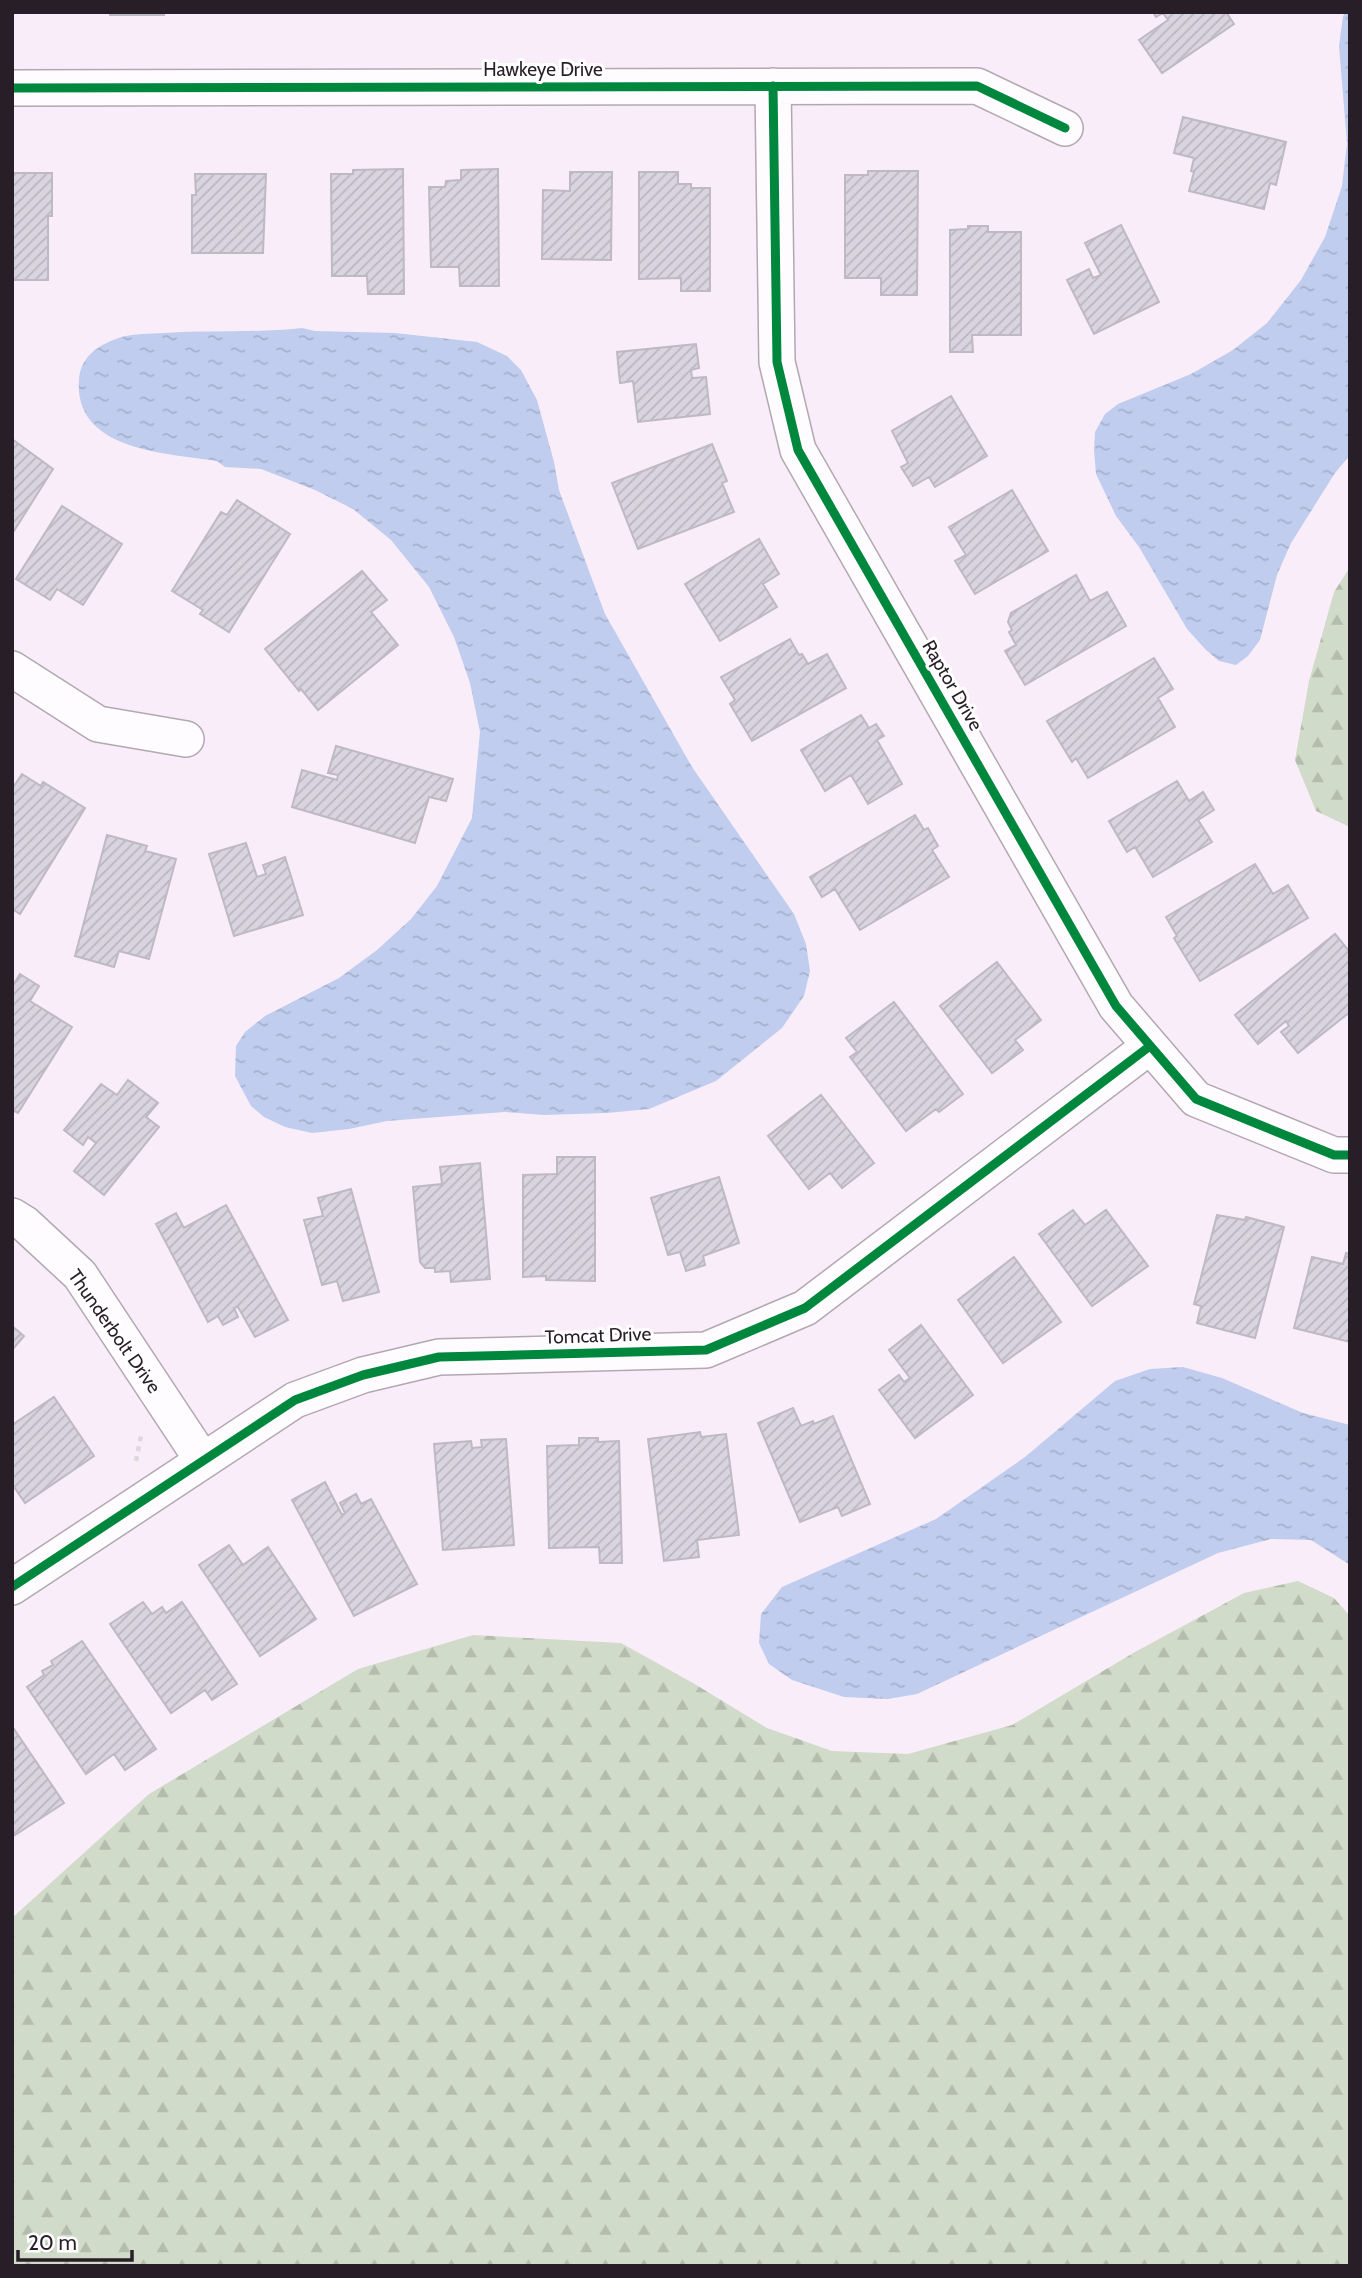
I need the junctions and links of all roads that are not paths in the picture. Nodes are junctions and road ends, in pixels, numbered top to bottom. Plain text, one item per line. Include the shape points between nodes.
1 (773, 86) junction
2 (12, 88) edge
3 (1065, 128) dead end
4 (12, 669) edge
5 (186, 739) dead end
6 (1150, 1046) junction
7 (1350, 1154) edge
8 (12, 1216) edge
9 (203, 1461) junction
10 (12, 1587) edge

1 - 2 street, Hawkeye Drive
1 - 3 street, Hawkeye Drive via 977,86
1 - 6 street, Raptor Drive via 777,362 798,450 1116,1006
4 - 5 street via 98,724
6 - 7 street, Raptor Drive via 1196,1099 1334,1155
6 - 9 street, Tomcat Drive via 805,1308 706,1350 439,1357 363,1375 295,1400
8 - 9 street, Thunderbolt Drive via 80,1275
9 - 10 street, Tomcat Drive

